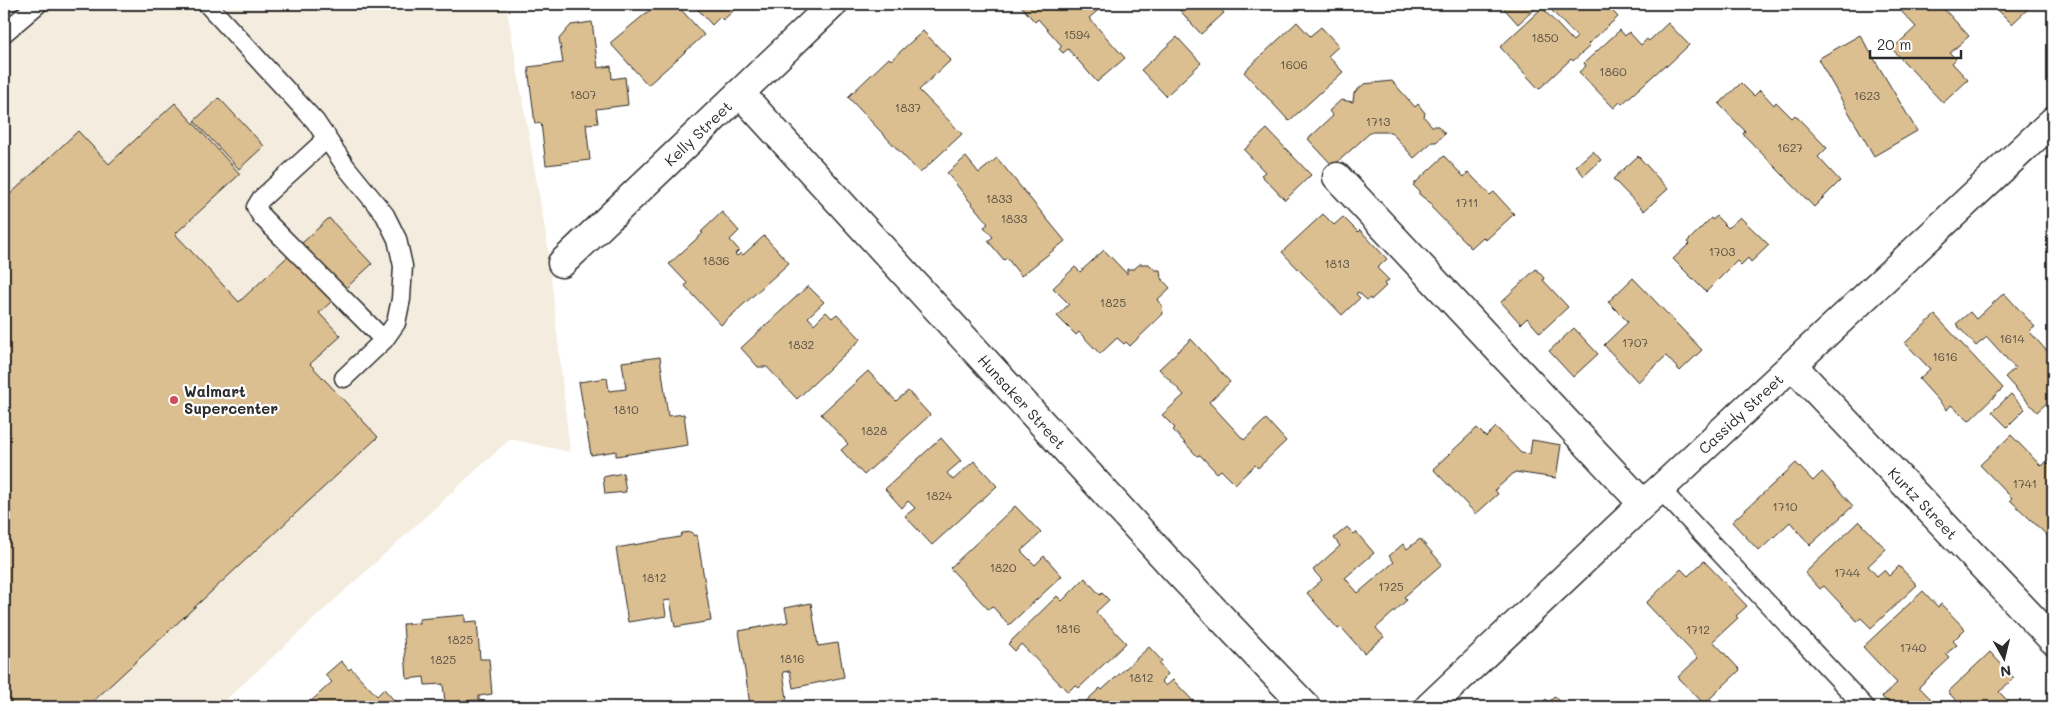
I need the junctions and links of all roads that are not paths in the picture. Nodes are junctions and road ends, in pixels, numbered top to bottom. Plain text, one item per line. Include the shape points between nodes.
1 (38, 4) edge
2 (207, 4) edge
3 (833, 4) edge
4 (4, 34) edge
5 (740, 93) junction
6 (2053, 121) edge
7 (326, 135) junction
8 (1337, 177) dead end
9 (562, 263) dead end
10 (384, 340) junction
11 (1793, 366) junction
12 (344, 378) dead end
13 (1652, 496) junction
14 (2053, 640) edge
15 (1306, 707) edge
16 (1429, 707) edge
17 (1865, 707) edge

1 - 4 lane
2 - 7 lane
3 - 5 street, Kelly Street
5 - 9 street, Kelly Street
5 - 15 street, Hunsaker Street
6 - 11 street, Cassidy Street
7 - 10 lane via 346,167 385,214 397,239 403,266 401,299 396,323
7 - 10 lane via 319,146 256,207
8 - 13 street
10 - 12 lane
11 - 13 street, Cassidy Street
11 - 14 street, Kurtz Street
13 - 16 street, Cassidy Street
13 - 17 lane

